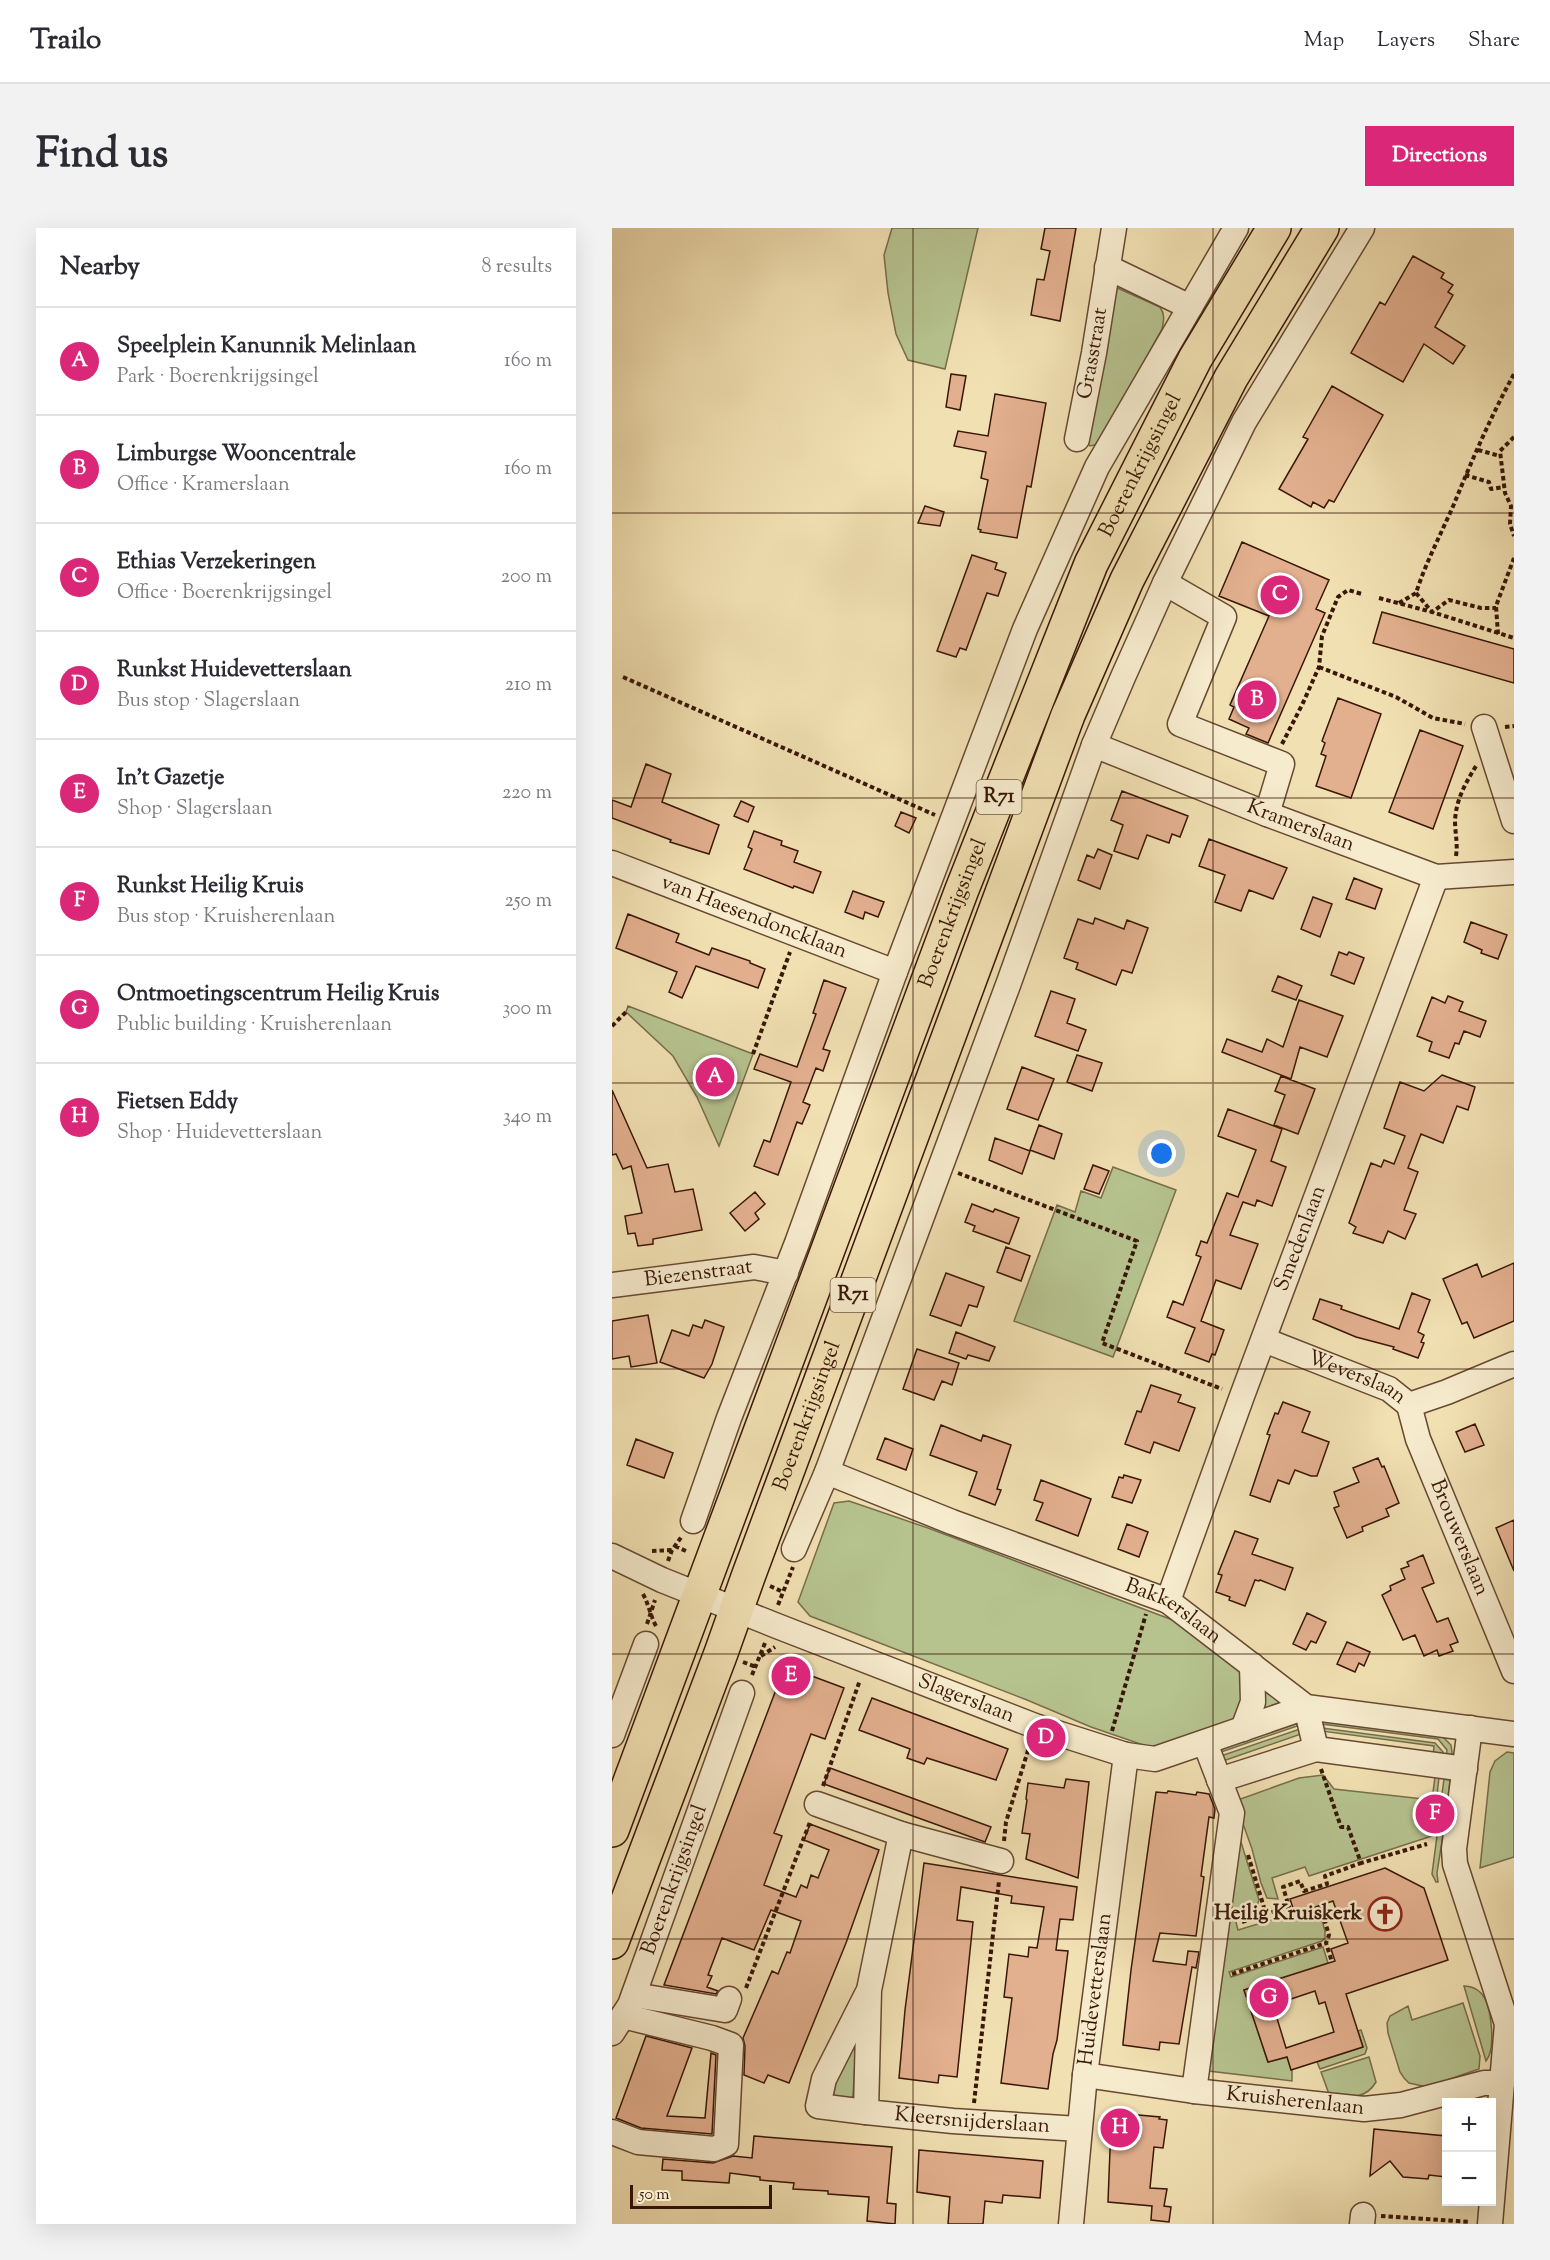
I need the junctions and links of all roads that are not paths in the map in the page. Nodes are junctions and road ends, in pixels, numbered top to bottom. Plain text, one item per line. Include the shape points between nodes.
1 (1114, 228) edge
2 (1236, 228) edge
3 (1274, 228) edge
4 (1322, 228) edge
5 (1362, 228) edge
6 (1107, 267) junction
7 (1190, 307) junction
8 (1077, 439) dead end
9 (1165, 584) junction
10 (1484, 727) road end
11 (1094, 745) junction
12 (1267, 814) junction
13 (1514, 821) edge
14 (612, 863) edge
15 (1049, 871) junction
16 (1514, 872) edge
17 (1445, 877) junction
18 (1005, 890) junction
19 (895, 972) junction
20 (786, 1273) junction
21 (612, 1285) edge
22 (762, 1329) junction
23 (1264, 1340) junction
24 (1514, 1364) edge
25 (777, 1390) junction
26 (1409, 1405) junction
27 (827, 1472) junction
28 (693, 1521) dead end
29 (794, 1549) dead end
30 (612, 1556) edge
31 (700, 1596) junction
32 (1160, 1598) junction
33 (736, 1610) junction
34 (646, 1644) dead end
35 (1251, 1665) junction
36 (1514, 1671) edge
37 (742, 1693) dead end
38 (1305, 1707) junction
39 (1470, 1728) junction
40 (1243, 1730) junction
41 (649, 1731) junction
42 (1514, 1734) edge
43 (612, 1735) edge
44 (1205, 1743) junction
45 (1316, 1749) junction
46 (1116, 1752) junction
47 (612, 1754) edge
48 (1465, 1769) junction
49 (1219, 1780) junction
50 (817, 1804) road end
51 (612, 1830) edge
52 (901, 1834) junction
53 (1001, 1861) road end
54 (612, 1942) edge
55 (869, 1990) junction
56 (634, 1995) junction
57 (737, 1995) road end
58 (615, 2027) edge
59 (1085, 2075) junction
60 (1502, 2083) junction
61 (1194, 2091) junction
62 (866, 2112) junction
63 (1079, 2129) junction
64 (612, 2132) edge
65 (1071, 2224) edge
66 (1490, 2224) edge

1 - 6 street, Grasstraat
2 - 7 street, Boerenkrijgsingel
3 - 25 highway, Boerenkrijgsingel / R71 via 1195,359 1091,564 957,903
4 - 18 highway, Boerenkrijgsingel / R71 via 1232,378 1127,580 1068,715
5 - 9 street, Boerenkrijgsingel via 1244,422
6 - 7 street
6 - 8 street, Grasstraat
7 - 19 street, Boerenkrijgsingel via 1096,467 1025,629
9 - 11 street, Boerenkrijgsingel
9 - 12 street via 1224,617 1180,724 1282,764
10 - 13 street
11 - 12 street, Kramerslaan
11 - 15 street, Boerenkrijgsingel
12 - 17 street, Kramerslaan
14 - 19 street, van Haesendoncklaan
15 - 18 street, Boerenkrijgsingel
15 - 27 street, Boerenkrijgsingel
16 - 17 street, Kramerslaan
17 - 23 street, Smedenlaan
18 - 33 highway, Boerenkrijgsingel / R71
19 - 20 street, Boerenkrijgsingel
20 - 21 street, Biezenstraat via 754,1267
20 - 22 street, Boerenkrijgsingel
22 - 25 street, Boerenkrijgsingel
22 - 28 street, Boerenkrijgsingel
23 - 26 street, Weverslaan via 1389,1389
23 - 32 street, Smedenlaan
24 - 26 street, Weverslaan
25 - 31 highway, Boerenkrijgsingel / R71
26 - 36 street, Brouwerslaan via 1418,1439
27 - 29 street, Boerenkrijgsingel
27 - 32 street, Bakkerslaan
30 - 31 street, Slagerslaan
31 - 33 street, Slagerslaan
31 - 41 highway, Boerenkrijgsingel / R71
32 - 35 street, Bakkerslaan
33 - 46 street, Slagerslaan via 1035,1726
33 - 54 highway, Boerenkrijgsingel / R71
34 - 43 street
35 - 38 street, Bakkerslaan
35 - 40 street via 1253,1702
37 - 56 street, Boerenkrijgsingel
38 - 39 street
38 - 40 street, Slagerslaan
38 - 45 street
39 - 42 street
39 - 48 street
40 - 44 street, Slagerslaan
41 - 47 street
41 - 51 highway, Boerenkrijgsingel / R71
44 - 46 street, Slagerslaan via 1155,1759
44 - 49 street
45 - 48 street
45 - 49 street
46 - 59 street, Huidevetterslaan
48 - 60 street via 1455,1864 1507,2024
49 - 61 street via 1232,1813
50 - 52 street
52 - 53 street
52 - 55 street, Kleersnijderslaan
55 - 62 street, Kleersnijderslaan
55 - 62 street, Kleersnijderslaan via 824,2079 818,2106
56 - 57 street via 725,2010
56 - 58 street, Boerenkrijgsingel
58 - 64 street via 712,2038 731,2046 726,2145 714,2149 638,2142
59 - 61 street, Kruisherenlaan
59 - 63 street, Huidevetterslaan
60 - 61 street, Kruisherenlaan via 1474,2085 1401,2104 1364,2109
60 - 66 street
62 - 63 street, Kleersnijderslaan
63 - 65 street, Huidevetterslaan

